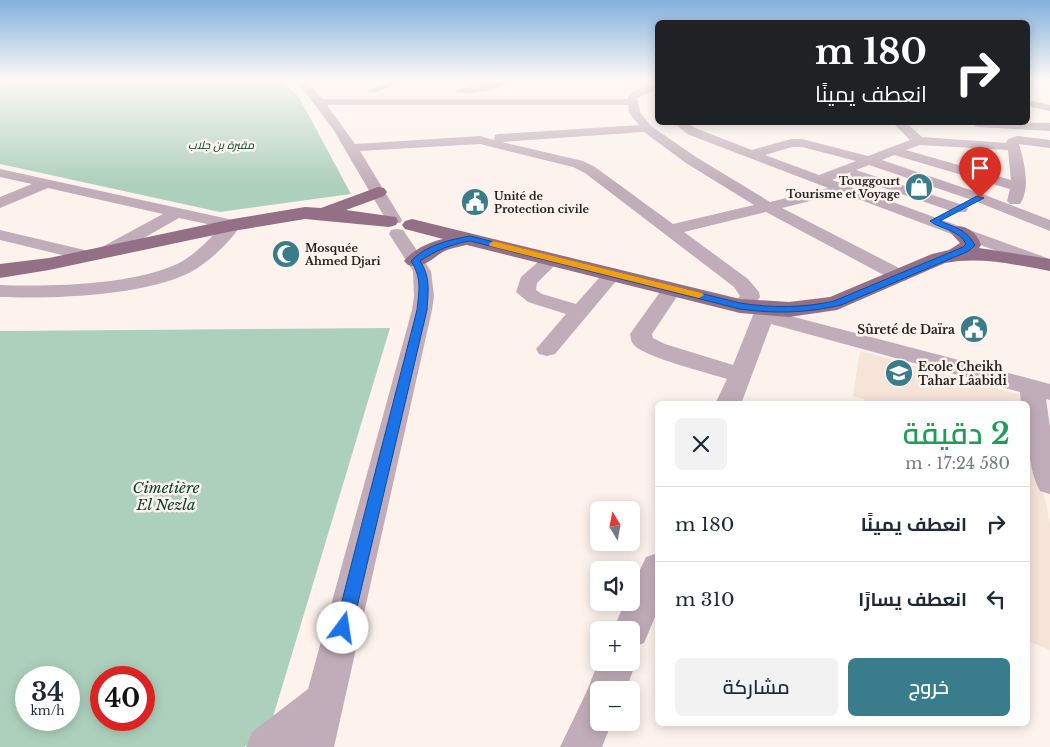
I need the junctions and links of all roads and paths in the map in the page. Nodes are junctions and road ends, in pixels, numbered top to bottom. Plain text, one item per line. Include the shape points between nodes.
1 (329, 115) edge
2 (614, 115) edge
3 (645, 115) edge
4 (655, 125) edge
5 (655, 125) edge
6 (683, 125) edge
7 (901, 125) edge
8 (1003, 125) edge
9 (1050, 127) edge
10 (480, 140) junction
11 (919, 141) junction
12 (1050, 144) edge
13 (1014, 147) junction
14 (350, 148) junction
15 (894, 151) junction
16 (748, 154) junction
17 (691, 160) junction
18 (869, 160) junction
19 (844, 169) junction
20 (0, 173) edge
21 (819, 180) junction
22 (48, 183) junction
23 (1018, 186) junction
24 (842, 189) junction
25 (378, 192) junction
26 (980, 198) junction
27 (0, 203) edge
28 (766, 206) junction
29 (960, 209) junction
30 (1009, 209) junction
31 (178, 212) junction
32 (320, 213) junction
33 (294, 216) junction
34 (934, 221) junction
35 (233, 225) junction
36 (394, 226) junction
37 (1050, 226) edge
38 (671, 230) junction
39 (959, 231) junction
40 (0, 234) edge
41 (470, 238) junction
42 (957, 253) junction
43 (96, 254) junction
44 (552, 259) junction
45 (415, 261) junction
46 (1050, 265) edge
47 (613, 274) junction
48 (3, 276) edge
49 (900, 276) junction
50 (672, 289) junction
51 (0, 291) edge
52 (740, 306) junction
53 (578, 311) junction
54 (764, 312) junction
55 (547, 349) dead end
56 (740, 375) junction
57 (1041, 390) edge
58 (729, 401) edge
59 (1043, 422) edge
60 (1050, 483) edge
61 (655, 575) edge
62 (635, 621) edge
63 (325, 701) junction
64 (590, 726) edge
65 (267, 747) edge
66 (313, 747) edge
67 (581, 747) edge

1 - 14 street
2 - 10 street
3 - 5 street
4 - 17 street
6 - 16 street
7 - 11 street
8 - 9 street
10 - 14 street
10 - 38 street via 584,166
11 - 13 street
11 - 15 street
12 - 13 street via 1015,140 1012,142
13 - 23 street
14 - 25 street
15 - 18 street
15 - 23 street
16 - 17 street
16 - 18 street via 802,143
16 - 21 street
17 - 28 street
18 - 19 street
18 - 26 street
19 - 21 street
19 - 29 street
20 - 22 street
21 - 24 street
22 - 27 street
22 - 31 street
23 - 30 street via 1015,201
24 - 28 street
24 - 34 street
25 - 32 main road
25 - 36 street
26 - 29 street
26 - 30 street
28 - 38 street
28 - 49 street
29 - 34 street
30 - 37 street
31 - 35 street
31 - 43 street
32 - 33 main road
32 - 36 main road
33 - 35 main road
33 - 36 main road via 314,222
34 - 39 street
35 - 43 main road
35 - 51 street via 195,261 170,273 66,290
36 - 41 main road
36 - 45 street
38 - 52 street via 746,288 750,298
39 - 42 main road via 971,245
39 - 46 street
40 - 43 street
41 - 44 main road
41 - 45 main road via 439,246
42 - 46 main road via 990,254
42 - 49 main road
43 - 48 main road
44 - 47 main road
44 - 53 street via 528,280 526,292 535,298
45 - 63 street via 424,282 419,328
47 - 50 main road
47 - 53 street
49 - 54 main road via 838,303
50 - 52 main road
50 - 56 street via 641,334 643,342
52 - 54 main road
53 - 55 street
54 - 56 street
54 - 57 street
56 - 58 street
57 - 59 street
59 - 60 street
61 - 62 street
63 - 65 street
63 - 66 street
64 - 67 street

